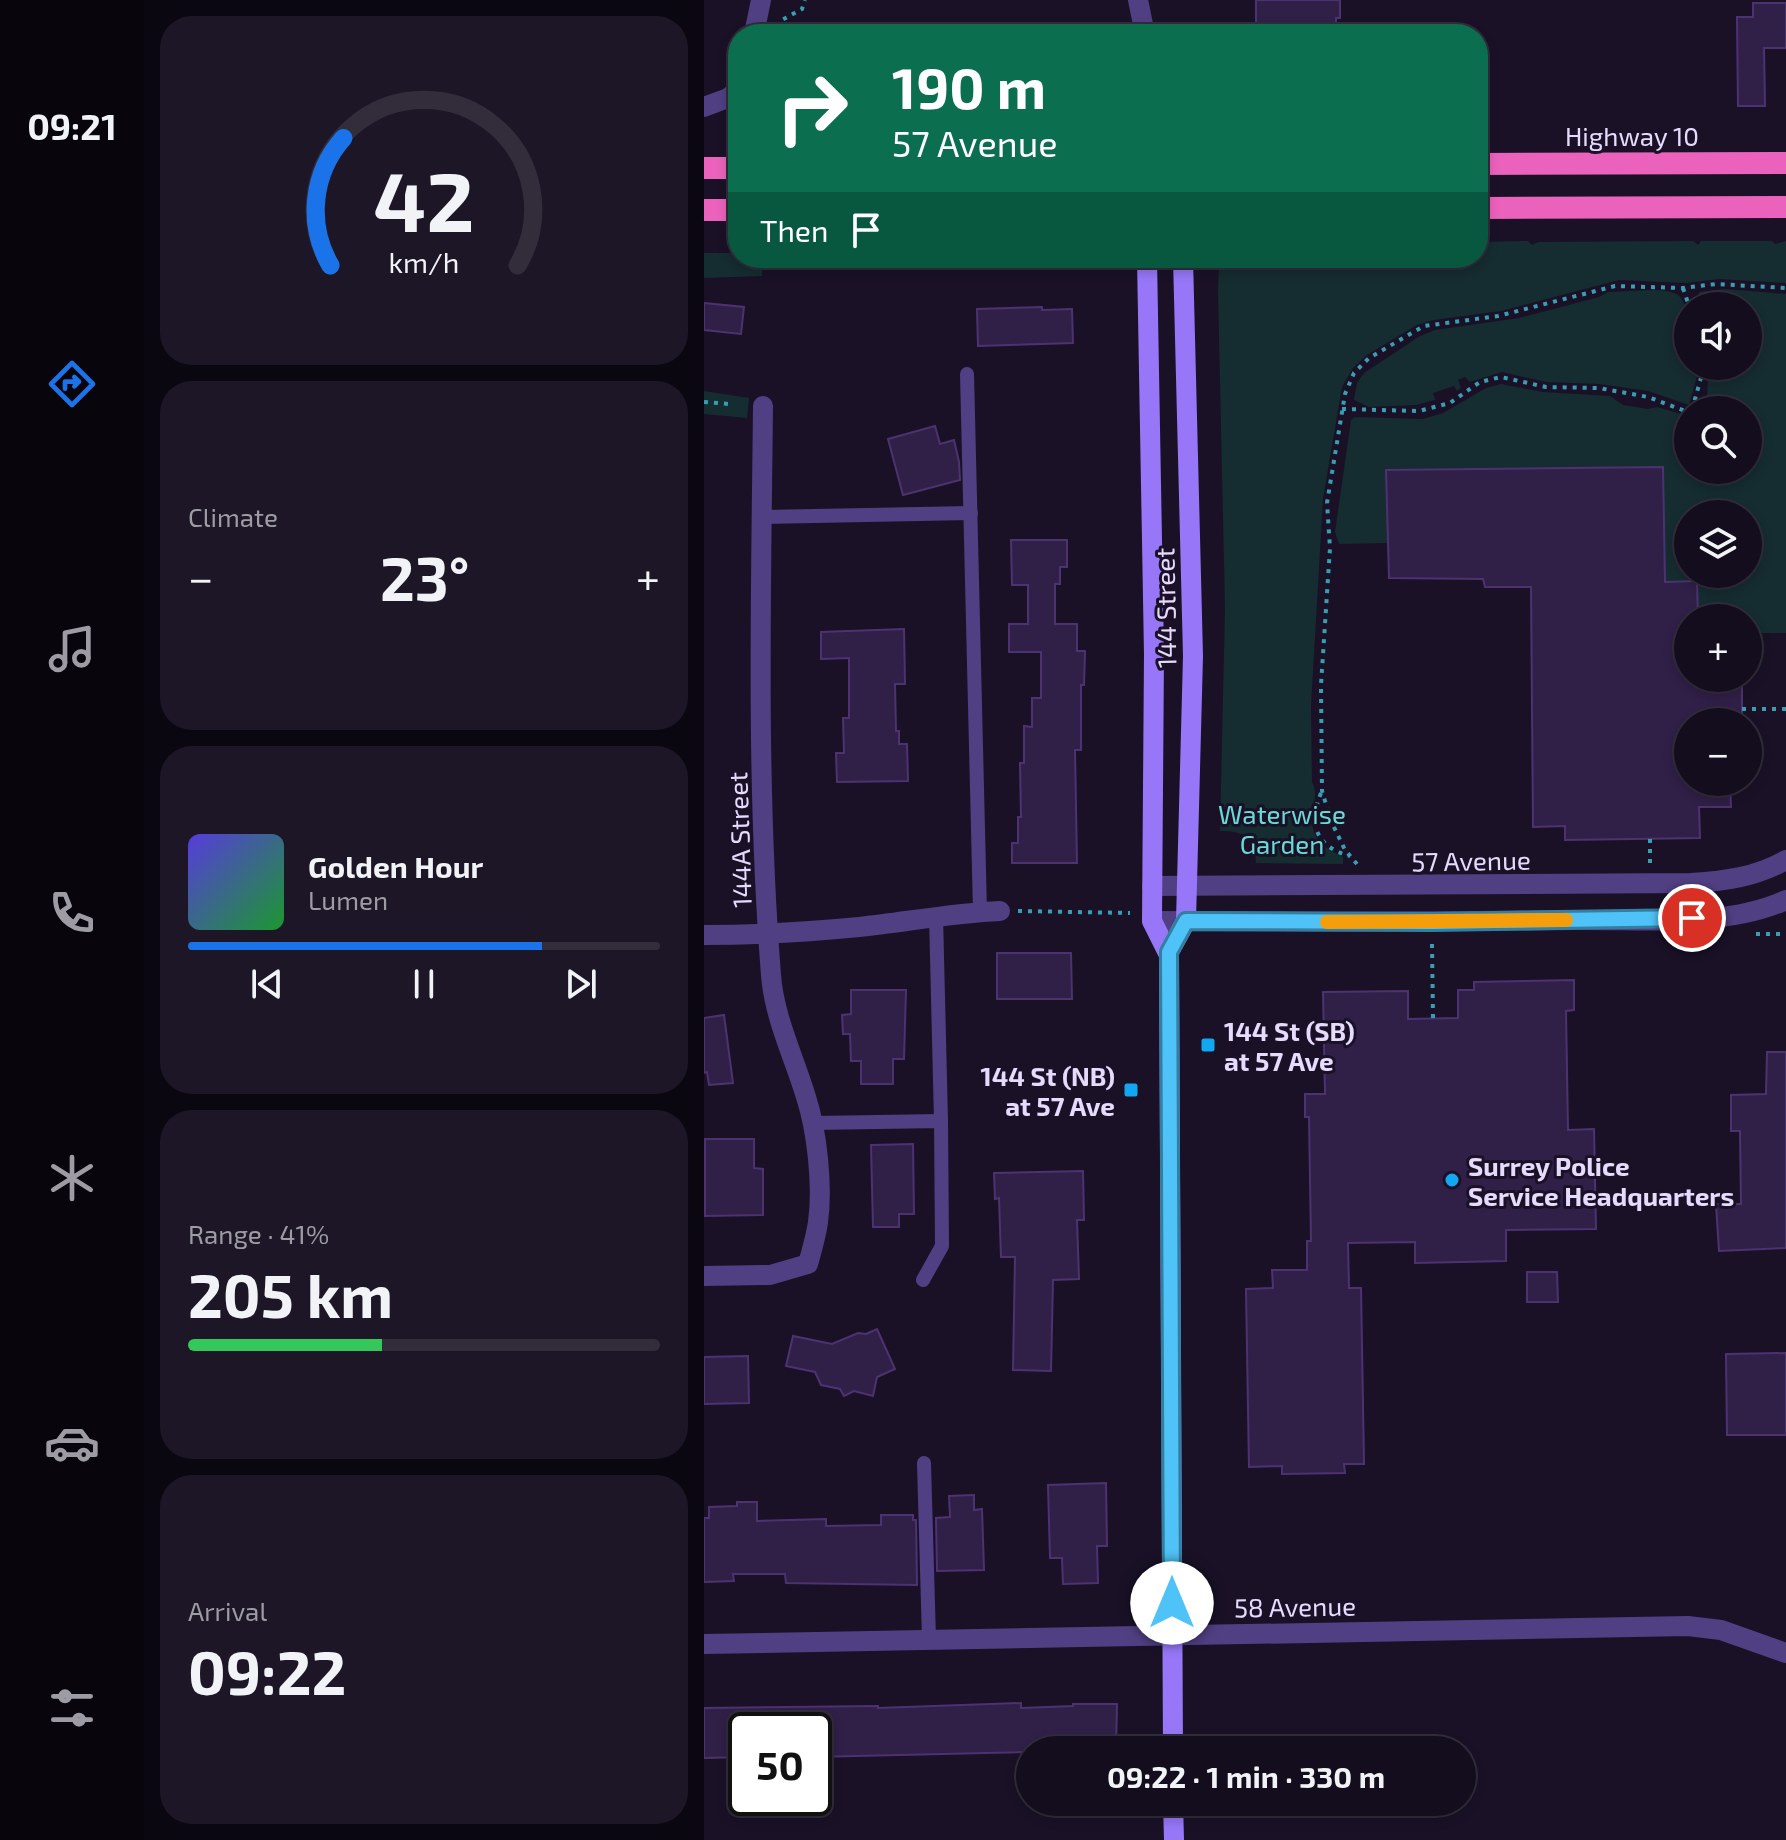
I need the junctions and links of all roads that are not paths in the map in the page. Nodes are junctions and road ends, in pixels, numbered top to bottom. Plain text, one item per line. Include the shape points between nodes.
1 (761, 0) edge
2 (1138, 0) edge
3 (756, 24) edge
4 (1143, 24) edge
5 (728, 98) edge
6 (704, 107) edge
7 (1786, 163) edge
8 (1488, 164) edge
9 (704, 168) edge
10 (728, 168) edge
11 (1786, 207) edge
12 (1488, 208) edge
13 (704, 210) edge
14 (728, 210) edge
15 (1147, 268) edge
16 (1183, 268) edge
17 (967, 374) dead end
18 (763, 406) dead end
19 (971, 513) junction
20 (762, 517) junction
21 (1786, 860) edge
22 (1152, 886) junction
23 (1187, 886) junction
24 (1786, 900) edge
25 (990, 911) joint
26 (936, 915) junction
27 (1152, 921) junction
28 (1186, 921) junction
29 (704, 935) edge
30 (768, 935) junction
31 (1169, 952) junction
32 (941, 1121) junction
33 (813, 1123) junction
34 (704, 1276) edge
35 (923, 1280) dead end
36 (924, 1463) dead end
37 (1172, 1634) junction
38 (929, 1639) junction
39 (704, 1644) edge
40 (1786, 1653) edge
41 (1173, 1736) edge
42 (1173, 1816) edge
43 (1174, 1840) edge

1 - 3 street
2 - 4 street
5 - 6 street
7 - 8 highway, Highway 10
9 - 10 highway
11 - 12 highway
13 - 14 highway
15 - 22 main road, 144 Street
16 - 23 main road, 144 Street via 1193,656
17 - 19 lane
18 - 20 street, 144A Street
19 - 20 lane
19 - 25 lane
20 - 30 street, 144A Street
21 - 23 street, 57 Avenue via 1754,875 1691,883
22 - 23 street, 57 Avenue
22 - 27 main road, 144 Street
23 - 28 main road, 144 Street
24 - 28 street via 1754,911 1692,918
25 - 26 street
26 - 30 street
26 - 32 lane
27 - 28 street
27 - 31 main road, 144 Street
28 - 31 main road, 144 Street
29 - 30 street
30 - 33 street, 144A Street via 786,1041
31 - 37 main road, 144 Street
32 - 33 lane
32 - 35 lane via 942,1246
33 - 34 street, 144A Street via 818,1221 808,1264 770,1275
36 - 38 lane
37 - 38 street, 58 Avenue
37 - 40 street, 58 Avenue via 1688,1626 1721,1630
37 - 41 main road, 144 Street
38 - 39 street, 58 Avenue
42 - 43 main road

